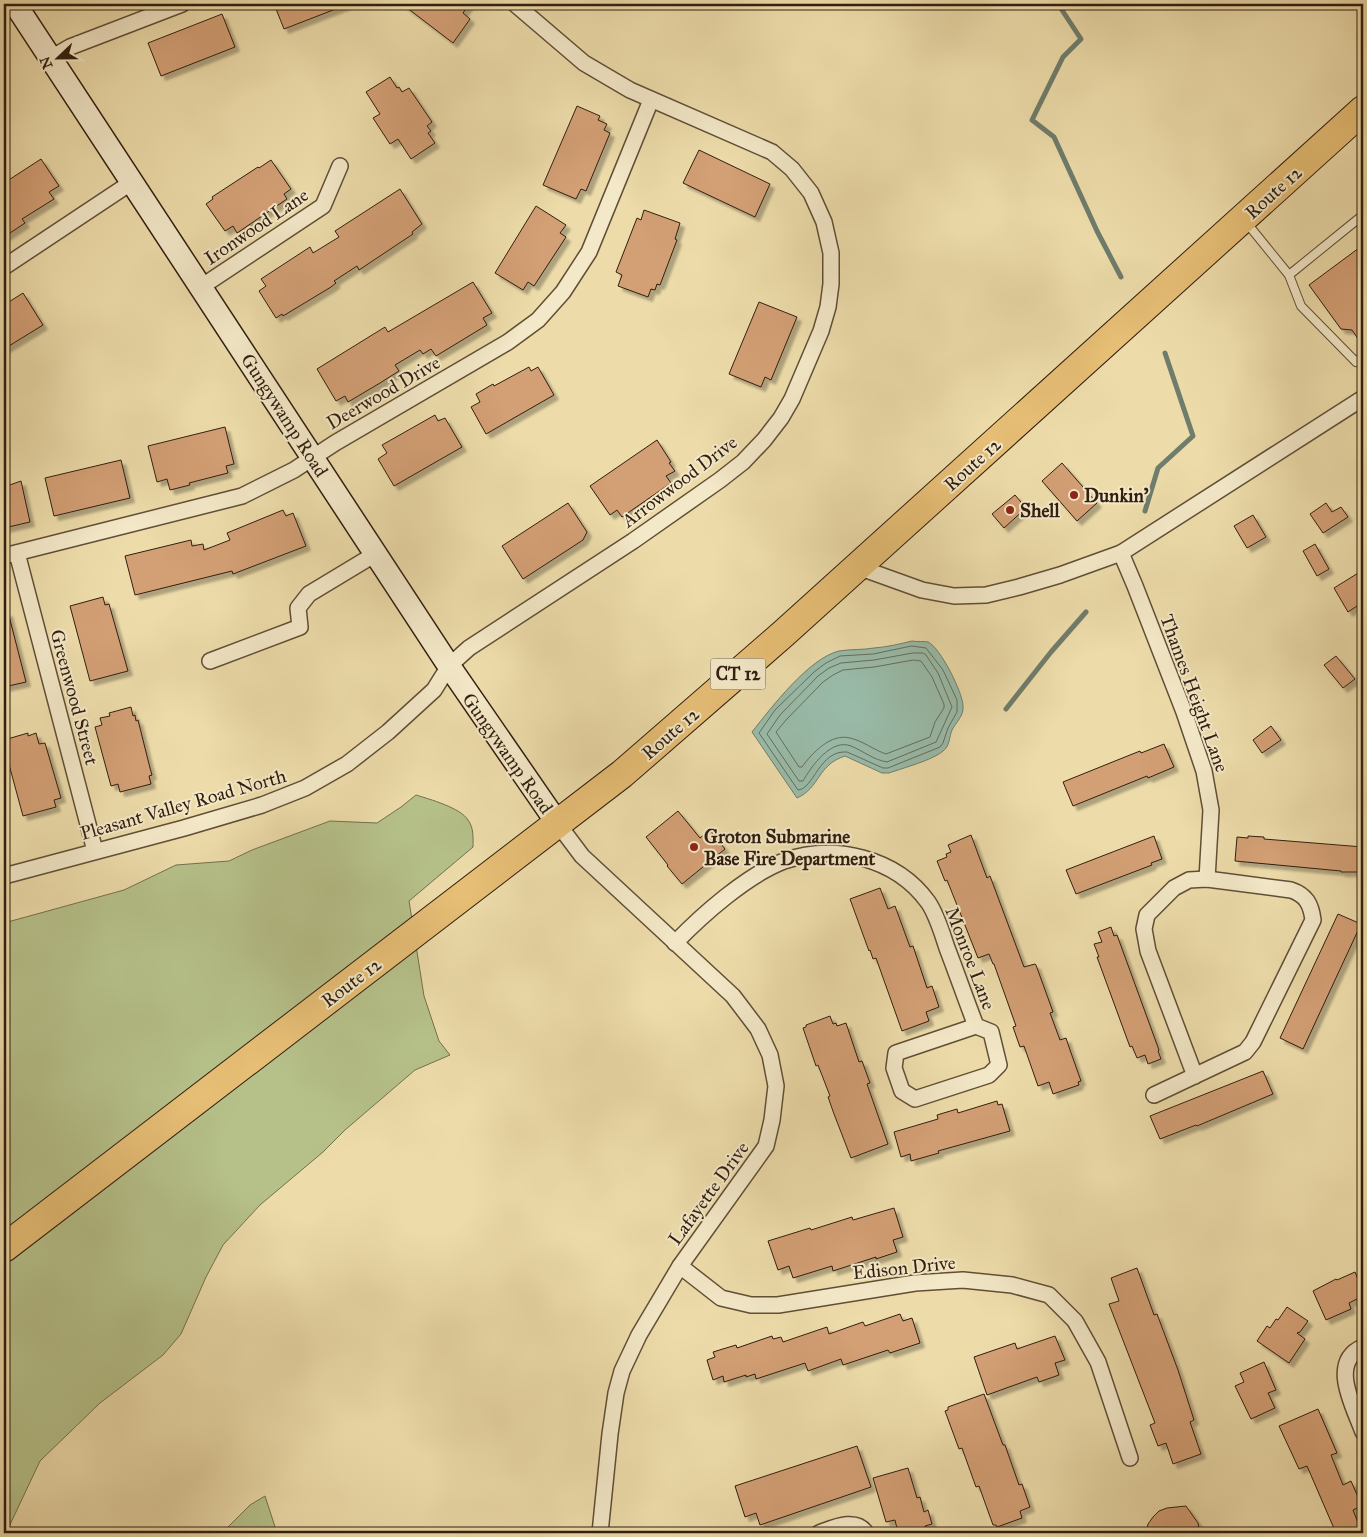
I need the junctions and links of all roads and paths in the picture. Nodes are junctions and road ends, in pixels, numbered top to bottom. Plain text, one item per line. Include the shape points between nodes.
1 (15, 4) edge
2 (182, 4) edge
3 (515, 4) edge
4 (51, 58) junction
5 (651, 100) junction
6 (1363, 110) edge
7 (340, 166) dead end
8 (132, 182) junction
9 (1363, 215) edge
10 (1244, 218) junction
11 (4, 267) edge
12 (1288, 275) junction
13 (202, 287) junction
14 (1363, 356) edge
15 (1363, 398) edge
16 (313, 458) junction
17 (1121, 553) junction
18 (377, 554) junction
19 (10, 555) edge
20 (858, 567) junction
21 (210, 661) dead end
22 (449, 666) junction
23 (558, 824) junction
24 (95, 851) junction
25 (4, 876) edge
26 (1207, 879) junction
27 (675, 943) junction
28 (976, 1026) junction
29 (1195, 1076) junction
30 (1154, 1095) dead end
31 (4, 1248) edge
32 (680, 1266) junction
33 (1363, 1346) edge
34 (1363, 1432) edge
35 (1130, 1458) dead end
36 (600, 1533) edge
37 (819, 1533) edge
38 (866, 1533) edge

1 - 4 street, Gungywamp Road
2 - 4 street via 70,47
3 - 5 street, Arrowwood Drive via 584,63
4 - 8 street, Gungywamp Road
5 - 16 street, Deerwood Drive via 588,252 562,292 538,320 493,351
5 - 22 street, Arrowwood Drive via 772,152 792,169 811,193 824,222 831,253 828,308 821,331 781,418 743,462 633,541 469,648
6 - 10 highway, Route 12 / CT 12
7 - 13 street, Ironwood Lane via 323,206
8 - 11 street
8 - 13 street, Gungywamp Road
9 - 12 lane
10 - 12 lane
10 - 20 highway, Route 12 / CT 12
12 - 14 lane via 1301,306 1356,362
13 - 16 street, Gungywamp Road
15 - 17 street
16 - 18 street, Gungywamp Road
16 - 19 street, Deerwood Drive via 242,496
17 - 20 street via 1051,578 986,595 954,596 922,590
17 - 26 street, Thames Height Lane via 1181,703 1204,771 1212,810
18 - 21 street via 309,594 298,608 300,627
18 - 22 street, Gungywamp Road
19 - 24 street, Greenwood Street
20 - 23 highway, Route 12 / CT 12 via 661,741
22 - 23 street, Gungywamp Road
22 - 24 street, Pleasant Valley Road North via 434,690 388,732 347,764 305,788 262,805
23 - 27 street, Lafayette Drive via 582,856
23 - 31 highway, Route 12 / CT 12
24 - 25 street, Pleasant Valley Road North
26 - 29 street via 1189,880 1174,888 1147,915 1144,929 1148,951
26 - 29 street via 1299,893 1307,899 1313,920 1253,1042 1245,1052
27 - 28 street, Monroe Lane via 692,925 748,880 784,862 834,854 863,857 890,867 912,883 928,903
27 - 32 street, Lafayette Drive via 732,996 758,1029 770,1055 776,1086 766,1146
28 - 28 street, Monroe Lane via 896,1053 894,1068 902,1091 915,1099 989,1075 999,1065 991,1032
29 - 30 street
32 - 35 street, Edison Drive via 722,1298 751,1305 778,1305 915,1283 963,1280 1012,1285 1049,1295 1074,1321 1098,1362
32 - 36 street, Lafayette Drive via 639,1335 622,1371 610,1434
33 - 34 street via 1349,1359 1344,1376
37 - 38 street via 851,1524

